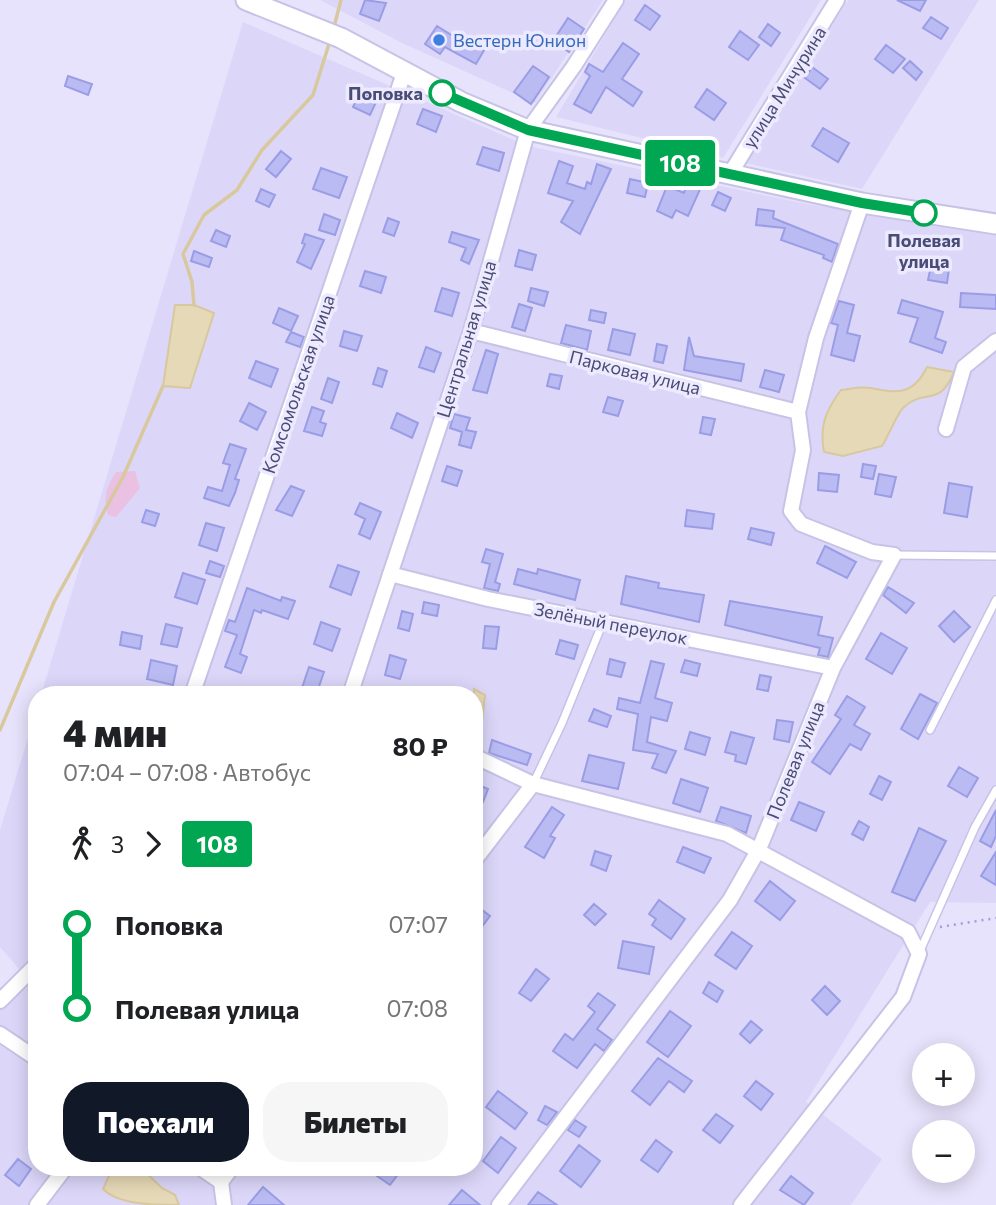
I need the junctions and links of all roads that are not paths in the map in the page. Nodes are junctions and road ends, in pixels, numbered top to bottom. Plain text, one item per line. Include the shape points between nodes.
1 (246, 0) edge
2 (616, 0) edge
3 (838, 0) edge
4 (404, 73) junction
5 (528, 130) junction
6 (730, 174) junction
7 (862, 203) junction
8 (996, 224) edge
9 (471, 331) junction
10 (996, 341) edge
11 (798, 412) junction
12 (946, 429) dead end
13 (894, 555) junction
14 (996, 556) edge
15 (390, 574) junction
16 (996, 600) edge
17 (603, 622) junction
18 (833, 668) junction
19 (195, 686) edge
20 (353, 686) edge
21 (929, 730) dead end
22 (483, 760) edge
23 (533, 784) junction
24 (996, 789) edge
25 (483, 849) edge
26 (758, 849) junction
27 (919, 954) junction
28 (28, 973) edge
29 (0, 1001) edge
30 (0, 1034) edge
31 (28, 1053) edge
32 (59, 1176) edge
33 (212, 1176) edge
34 (225, 1176) edge
35 (220, 1182) junction
36 (37, 1205) edge
37 (224, 1205) edge
38 (499, 1205) edge
39 (741, 1205) edge

1 - 4 street via 334,35
2 - 5 street, Центральная улица
3 - 6 street, улица Мичурина
4 - 5 street
4 - 19 street, Комсомольская улица
5 - 6 street
5 - 9 street, Центральная улица
6 - 7 street
7 - 8 street
7 - 11 street via 816,338
9 - 11 street, Парковая улица
9 - 15 street, Центральная улица
10 - 12 street via 964,367
11 - 13 street via 803,450 791,511 801,524 872,552
13 - 14 lane
13 - 18 street, Полевая улица
15 - 17 street, Зелёный переулок
15 - 20 street, Центральная улица
16 - 21 lane
17 - 18 street, Зелёный переулок
17 - 23 lane
18 - 26 street, Полевая улица
22 - 23 street
23 - 25 street
23 - 26 street via 727,834
24 - 27 lane
26 - 27 street via 908,932
26 - 38 street, Полевая улица via 730,900
27 - 39 street via 902,997
28 - 29 street
30 - 31 street
32 - 36 street
33 - 35 street
34 - 35 street
35 - 37 street

